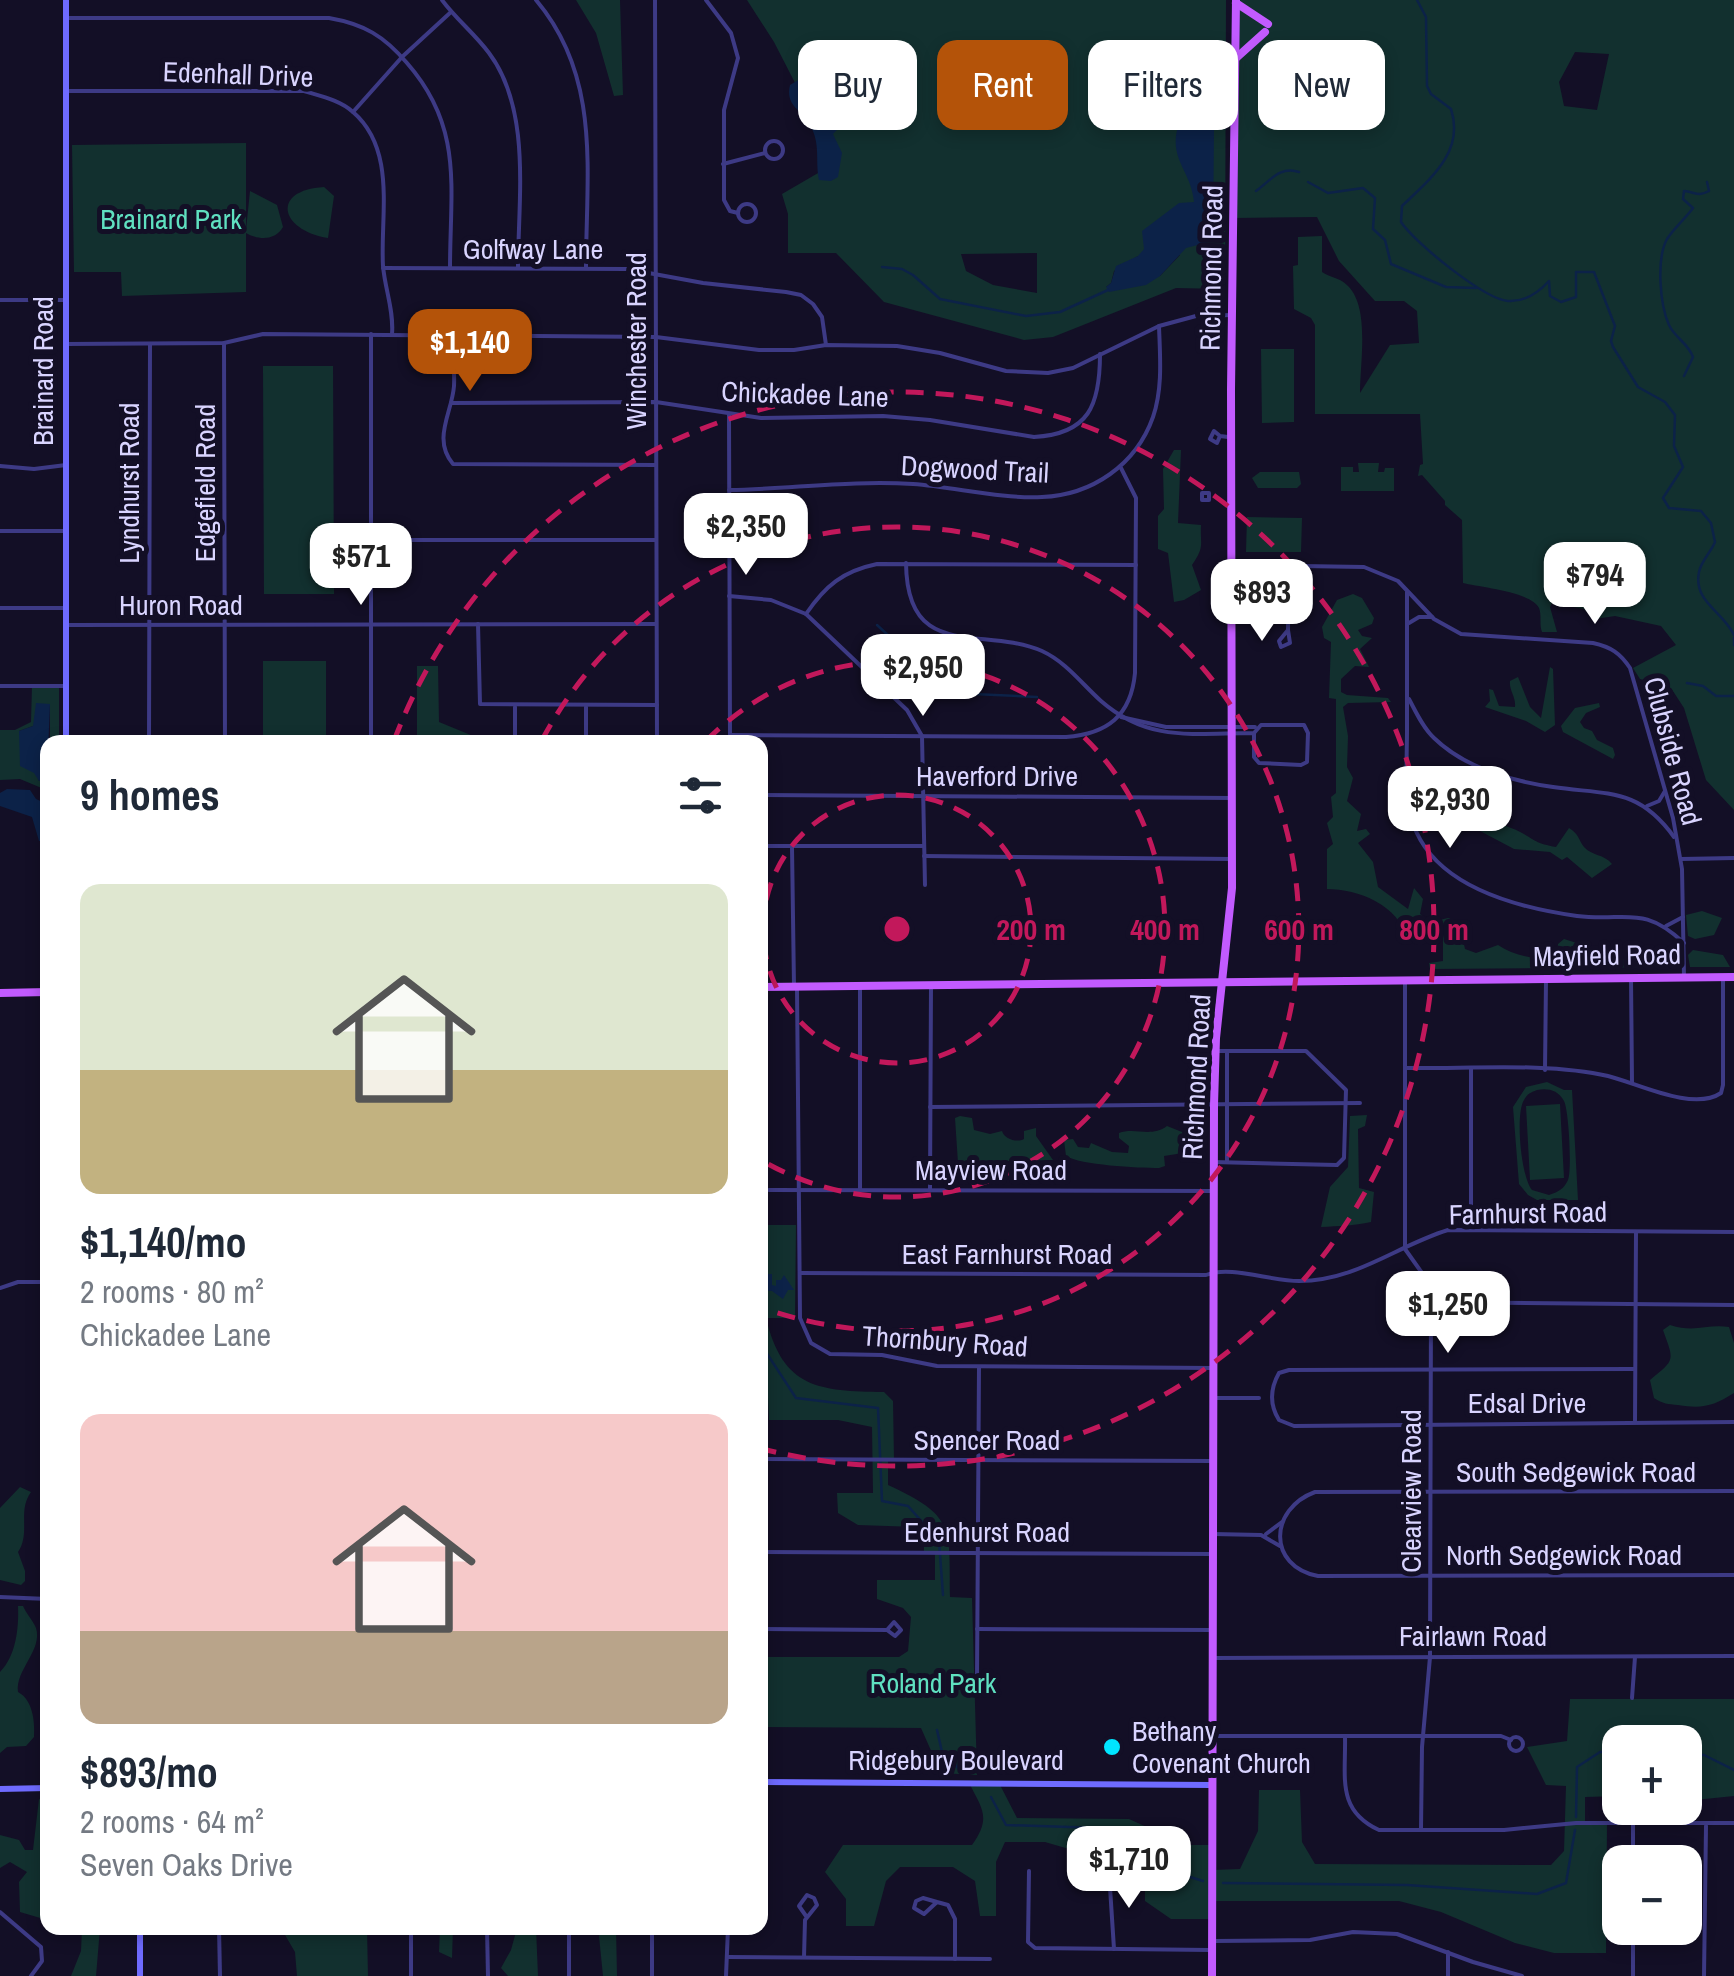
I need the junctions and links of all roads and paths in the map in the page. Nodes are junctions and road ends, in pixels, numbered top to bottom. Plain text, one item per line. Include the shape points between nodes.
1 (66, 0) edge
2 (442, 0) edge
3 (536, 0) edge
4 (655, 0) edge
5 (706, 0) edge
6 (1236, 2) edge
7 (452, 12) junction
8 (66, 18) junction
9 (1235, 40) edge
10 (1238, 56) edge
11 (402, 57) junction
12 (66, 91) junction
13 (354, 112) junction
14 (1234, 130) edge
15 (765, 153) dead end
16 (723, 164) junction
17 (738, 213) dead end
18 (383, 268) junction
19 (450, 268) junction
20 (518, 268) junction
21 (586, 268) junction
22 (655, 274) junction
23 (0, 300) edge
24 (66, 300) junction
25 (1232, 315) junction
26 (1160, 326) junction
27 (371, 334) junction
28 (392, 334) junction
29 (452, 336) junction
30 (656, 338) junction
31 (224, 343) junction
32 (66, 344) junction
33 (150, 344) junction
34 (826, 345) junction
35 (1100, 354) junction
36 (656, 402) junction
37 (451, 403) junction
38 (729, 415) junction
39 (1220, 436) dead end
40 (1231, 437) junction
41 (66, 465) junction
42 (656, 465) junction
43 (0, 466) edge
44 (1121, 468) junction
45 (729, 490) junction
46 (0, 530) edge
47 (65, 530) junction
48 (370, 540) junction
49 (656, 540) junction
50 (906, 564) junction
51 (1231, 565) junction
52 (1136, 566) junction
53 (1289, 566) junction
54 (1407, 590) junction
55 (730, 596) junction
56 (0, 608) edge
57 (65, 608) junction
58 (806, 614) junction
59 (1432, 616) junction
60 (371, 624) junction
61 (478, 624) junction
62 (656, 624) junction
63 (66, 625) junction
64 (149, 625) junction
65 (225, 626) junction
66 (1407, 627) junction
67 (1288, 630) dead end
68 (0, 686) edge
69 (66, 686) junction
70 (1407, 697) junction
71 (515, 706) junction
72 (586, 706) junction
73 (657, 706) junction
74 (1121, 717) junction
75 (1258, 727) junction
76 (1232, 730) junction
77 (1254, 734) junction
78 (66, 735) edge
79 (149, 735) edge
80 (225, 735) edge
81 (371, 735) edge
82 (515, 735) edge
83 (586, 735) edge
84 (657, 735) edge
85 (730, 735) edge
86 (768, 735) edge
87 (922, 736) junction
88 (1665, 791) junction
89 (768, 796) edge
90 (924, 796) junction
91 (1233, 798) junction
92 (1646, 807) junction
93 (1676, 841) junction
94 (768, 846) edge
95 (792, 846) junction
96 (924, 846) junction
97 (924, 856) junction
98 (1734, 858) edge
99 (1233, 859) junction
100 (1680, 859) junction
101 (925, 885) dead end
102 (1683, 917) junction
103 (1666, 926) junction
104 (1684, 943) junction
105 (1684, 976) junction
106 (1723, 977) junction
107 (1734, 977) edge
108 (1631, 978) junction
109 (1546, 979) junction
110 (1404, 980) junction
111 (1223, 983) junction
112 (860, 986) junction
113 (930, 986) junction
114 (768, 987) edge
115 (796, 987) junction
116 (40, 992) edge
117 (0, 993) edge
118 (1215, 1051) junction
119 (1228, 1051) junction
120 (1404, 1068) junction
121 (1470, 1069) junction
122 (1545, 1070) junction
123 (1632, 1082) junction
124 (1346, 1103) junction
125 (1360, 1103) dead end
126 (1226, 1104) junction
127 (1214, 1105) junction
128 (930, 1107) junction
129 (1214, 1162) junction
130 (1227, 1163) junction
131 (770, 1190) dead end
132 (800, 1190) junction
133 (860, 1190) junction
134 (930, 1190) junction
135 (1214, 1191) junction
136 (1471, 1229) junction
137 (1636, 1231) junction
138 (1734, 1232) edge
139 (1405, 1249) junction
140 (1214, 1272) junction
141 (800, 1273) junction
142 (40, 1282) edge
143 (0, 1288) edge
144 (1431, 1302) junction
145 (1635, 1304) junction
146 (1734, 1305) edge
147 (978, 1367) junction
148 (1213, 1368) junction
149 (1430, 1369) junction
150 (1635, 1370) junction
151 (1272, 1388) junction
152 (1213, 1398) junction
153 (1258, 1398) junction
154 (1273, 1407) junction
155 (1635, 1422) junction
156 (1734, 1422) edge
157 (1430, 1424) junction
158 (768, 1460) edge
159 (978, 1460) junction
160 (1213, 1461) junction
161 (1734, 1491) edge
162 (1430, 1492) junction
163 (1283, 1521) junction
164 (1213, 1534) junction
165 (1261, 1535) junction
166 (1283, 1550) junction
167 (768, 1552) edge
168 (978, 1552) junction
169 (1213, 1554) junction
170 (1734, 1574) edge
171 (1430, 1576) junction
172 (40, 1598) edge
173 (1, 1599) edge
174 (768, 1628) edge
175 (978, 1629) junction
176 (887, 1630) dead end
177 (1213, 1630) junction
178 (1430, 1656) junction
179 (1635, 1656) junction
180 (1734, 1656) edge
181 (1213, 1658) junction
182 (977, 1680) dead end
183 (1632, 1698) dead end
184 (1212, 1736) junction
185 (1423, 1736) junction
186 (1345, 1737) junction
187 (1510, 1740) dead end
188 (768, 1782) edge
189 (1212, 1785) junction
190 (0, 1788) edge
191 (40, 1788) edge
192 (1602, 1823) edge
193 (1702, 1824) edge
194 (1706, 1824) junction
195 (1734, 1824) edge
196 (1421, 1830) junction
197 (1029, 1871) dead end
198 (1109, 1872) dead end
199 (937, 1902) dead end
200 (0, 1912) edge
201 (806, 1916) dead end
202 (140, 1935) edge
203 (219, 1935) edge
204 (411, 1935) edge
205 (488, 1935) edge
206 (569, 1935) edge
207 (652, 1935) edge
208 (728, 1935) edge
209 (1212, 1945) junction
210 (1632, 1945) edge
211 (1114, 1950) junction
212 (1448, 1952) junction
213 (728, 1957) junction
214 (804, 1957) junction
215 (955, 1959) junction
216 (990, 1959) dead end
217 (31, 1976) edge
218 (140, 1976) edge
219 (220, 1976) edge
220 (411, 1976) edge
221 (488, 1976) edge
222 (569, 1976) edge
223 (652, 1976) edge
224 (726, 1976) edge
225 (1212, 1976) edge
226 (1448, 1976) edge
227 (1522, 1976) edge
228 (1632, 1976) edge
229 (1704, 1976) edge

1 - 8 main road, Brainard Road
2 - 7 street
3 - 21 street via 566,42 584,94
4 - 22 street, Winchester Road
5 - 16 street via 738,52 724,110
6 - 9 main road, Richmond Road
6 - 10 main road via 1266,28
7 - 11 street
7 - 20 street via 490,54 513,102
8 - 11 street via 329,18 375,32
8 - 12 main road, Brainard Road
11 - 13 street
11 - 19 street via 445,126
12 - 13 street, Edenhall Drive via 304,91
12 - 24 main road, Brainard Road
13 - 18 street via 379,152
14 - 25 main road, Richmond Road
15 - 16 street
16 - 17 street via 725,204
18 - 19 street, Golfway Lane
18 - 28 street
19 - 20 street, Golfway Lane
20 - 21 street, Golfway Lane
21 - 22 street, Golfway Lane
22 - 30 street, Winchester Road
22 - 34 street, Golfway Lane via 800,295 822,317
23 - 24 street
24 - 32 main road, Brainard Road
25 - 26 street
25 - 40 main road, Richmond Road
26 - 35 street
26 - 44 street, Dogwood Trail via 1153,417
27 - 28 street
27 - 31 street via 262,334
27 - 48 street
28 - 29 street
29 - 30 street
29 - 37 street
30 - 34 street via 758,350
30 - 36 street, Winchester Road
31 - 33 street
31 - 65 street, Edgefield Road
32 - 33 street
32 - 41 main road, Brainard Road
33 - 64 street, Lyndhurst Road
34 - 35 street via 897,346 1020,374 1073,368
35 - 38 street, Chickadee Lane via 1100,384 1088,414 1054,436 883,416
36 - 37 street, Chickadee Lane
36 - 38 street, Chickadee Lane
36 - 42 street, Winchester Road
37 - 42 street via 444,444 449,461 460,466
38 - 45 street
39 - 40 street
40 - 51 main road, Richmond Road
41 - 43 street
41 - 47 main road, Brainard Road
42 - 49 street, Winchester Road
44 - 45 street, Dogwood Trail via 1082,490 1042,497 910,484
44 - 52 street via 1136,498
45 - 55 street
46 - 47 street
47 - 57 main road, Brainard Road
48 - 49 street
48 - 60 street
49 - 62 street, Winchester Road
50 - 52 street
50 - 58 street via 846,573
50 - 74 street via 915,609 939,632 1023,644 1047,654
51 - 53 street, Clubside Road
51 - 76 main road, Richmond Road
52 - 74 street via 1134,684
53 - 54 street, Clubside Road via 1364,566
53 - 67 street
54 - 59 street, Clubside Road
54 - 66 street
55 - 58 street via 762,598
55 - 85 street
56 - 57 street
57 - 63 main road, Brainard Road
58 - 87 street via 907,710
59 - 66 street
59 - 88 street, Clubside Road via 1474,637 1593,644 1620,654 1630,668
60 - 61 street, Huron Road
60 - 65 street, Huron Road
60 - 81 street
61 - 62 street, Huron Road
61 - 71 street via 480,704
62 - 73 street, Winchester Road
63 - 64 street, Huron Road
63 - 69 main road, Brainard Road
64 - 65 street, Huron Road
64 - 79 street, Lyndhurst Road
65 - 80 street, Edgefield Road
66 - 70 street
68 - 69 street
69 - 78 main road, Brainard Road
70 - 92 street via 1430,735 1482,768 1526,782 1623,795
70 - 103 street via 1409,808 1424,846 1450,874 1547,912 1643,917
71 - 72 street
71 - 82 street
72 - 73 street
72 - 83 street
73 - 84 street, Winchester Road
74 - 76 street
74 - 87 street via 1079,736
75 - 76 street
75 - 77 street
75 - 77 street via 1306,726 1307,762 1262,764 1254,756
76 - 77 street
76 - 91 main road, Richmond Road
86 - 87 street
87 - 90 street
88 - 92 street
88 - 93 street, Clubside Road
89 - 90 street, Haverford Drive
90 - 91 street, Haverford Drive
90 - 96 street
91 - 99 main road, Richmond Road
92 - 93 street
93 - 100 street, Clubside Road
94 - 95 street
95 - 96 street
95 - 115 street, Thornbury Road
96 - 97 street
97 - 99 street
97 - 101 street
98 - 100 street
99 - 111 main road, Richmond Road
100 - 102 street, Clubside Road
102 - 103 street
102 - 104 street, Clubside Road
103 - 104 street
104 - 105 street, Clubside Road
105 - 106 main road, Mayfield Road
105 - 108 main road, Mayfield Road
106 - 107 main road, Mayfield Road
106 - 123 street via 1722,1089 1716,1096 1673,1097
108 - 109 main road, Mayfield Road
108 - 123 street
109 - 110 main road, Mayfield Road
109 - 122 street
110 - 111 main road, Mayfield Road
110 - 120 street, Clearview Road
111 - 113 main road, Mayfield Road
111 - 118 main road, Richmond Road
112 - 113 main road, Mayfield Road
112 - 115 main road, Mayfield Road
112 - 133 street
113 - 128 street
114 - 115 main road, Mayfield Road
115 - 132 street, Thornbury Road
116 - 117 main road
118 - 119 street
118 - 127 main road, Richmond Road
119 - 124 street via 1306,1052 1343,1084
119 - 126 street
120 - 121 street
120 - 139 street, Clearview Road
121 - 122 street
121 - 136 street
122 - 123 street
124 - 125 street
124 - 126 street
124 - 130 street via 1344,1158 1337,1166
126 - 127 street
126 - 130 street
127 - 128 street
127 - 129 main road, Richmond Road
128 - 134 street
129 - 130 street
129 - 135 main road, Richmond Road
131 - 132 street, Mayview Road
132 - 133 street, Mayview Road
132 - 141 street, Thornbury Road
133 - 134 street, Mayview Road
134 - 135 street, Mayview Road
135 - 140 main road, Richmond Road
136 - 137 street, Farnhurst Road
136 - 139 street, Farnhurst Road via 1448,1230
137 - 138 street, Farnhurst Road
137 - 145 street
139 - 140 street, Farnhurst Road via 1329,1278
139 - 144 street, Clearview Road
140 - 141 street, East Farnhurst Road
140 - 148 main road, Richmond Road
141 - 147 street, Thornbury Road via 802,1328 820,1350
142 - 143 street
144 - 145 street
144 - 149 street, Clearview Road
145 - 146 street
145 - 150 street
147 - 148 street, Thornbury Road
147 - 159 street
148 - 152 main road, Richmond Road
149 - 150 street
149 - 151 street via 1288,1370
149 - 157 street, Clearview Road
150 - 155 street
151 - 153 street
151 - 154 street
152 - 153 street
152 - 160 main road, Richmond Road
153 - 154 street, Edsal Drive
154 - 157 street, Edsal Drive via 1279,1420 1294,1426
155 - 156 street, Edsal Drive
155 - 157 street, Edsal Drive
157 - 162 street, Clearview Road
158 - 159 street, Spencer Road
159 - 160 street, Spencer Road
159 - 168 street
160 - 164 main road, Richmond Road
161 - 162 street, South Sedgewick Road
162 - 163 street, South Sedgewick Road via 1315,1492 1290,1505
162 - 171 street, Clearview Road
163 - 165 street, South Sedgewick Road
163 - 166 street
164 - 165 street
164 - 169 main road, Richmond Road
165 - 166 street, North Sedgewick Road
166 - 171 street, North Sedgewick Road via 1301,1571 1318,1576
167 - 168 street, Edenhurst Road
168 - 169 street, Edenhurst Road
168 - 175 street
169 - 177 main road, Richmond Road
170 - 171 street, North Sedgewick Road
171 - 178 street, Clearview Road
172 - 173 street
174 - 176 street
175 - 177 street
175 - 182 street
177 - 181 main road, Richmond Road
178 - 179 street, Fairlawn Road
178 - 181 street, Fairlawn Road
178 - 185 street, Clearview Road
179 - 180 street, Fairlawn Road
179 - 183 street
181 - 184 main road, Richmond Road
184 - 186 street
184 - 189 main road, Richmond Road
185 - 186 street
185 - 187 street
185 - 196 street, Clearview Road
186 - 196 street via 1346,1797 1356,1815 1380,1830
188 - 189 main road, Ridgebury Boulevard
189 - 209 main road, Richmond Road
190 - 191 main road
192 - 196 street
193 - 194 street
194 - 195 street
194 - 229 street
197 - 211 street via 1028,1942 1035,1948
198 - 211 street
199 - 215 street via 955,1918
200 - 217 street via 42,1948
201 - 214 street
202 - 218 main road
203 - 219 street
204 - 220 street
205 - 221 street
206 - 222 street
207 - 223 street
208 - 213 street
209 - 211 street
209 - 212 street via 1375,1932
209 - 225 main road, Richmond Road
210 - 228 street
212 - 226 street
212 - 227 street
213 - 214 street
213 - 224 street
214 - 215 street
215 - 216 street

